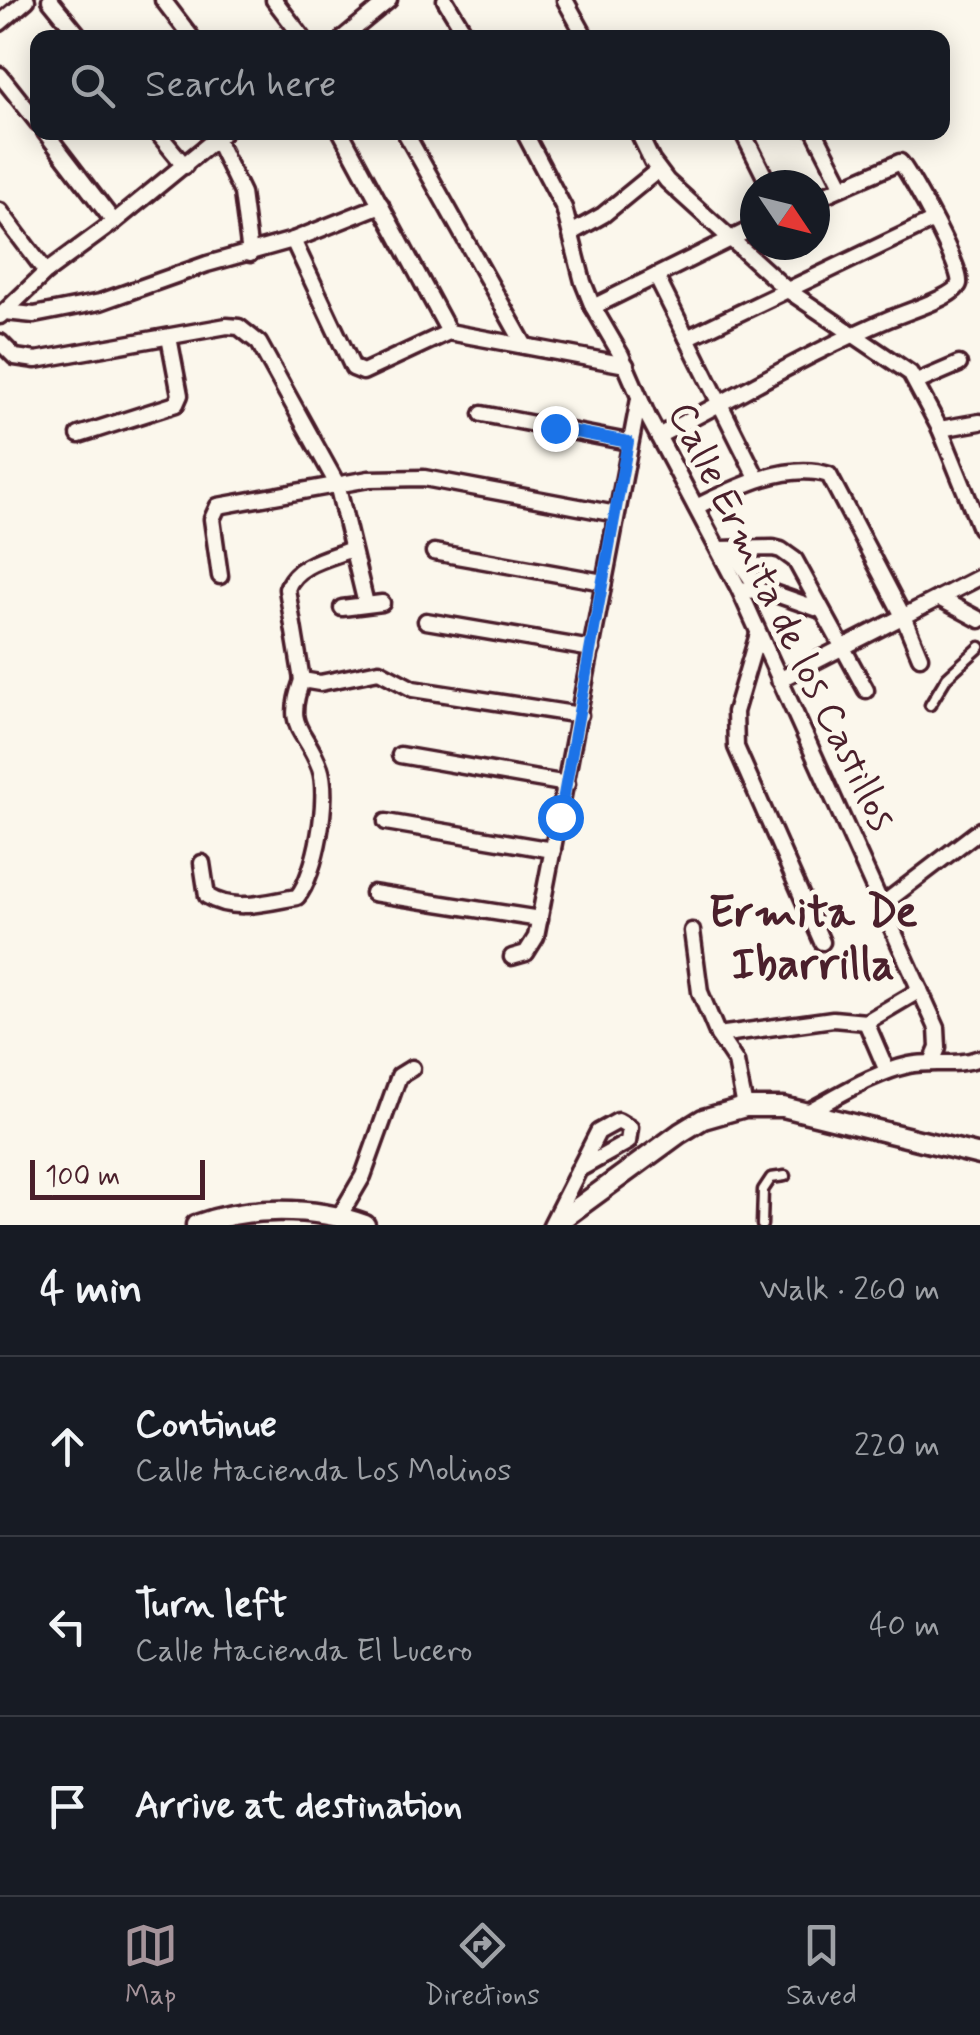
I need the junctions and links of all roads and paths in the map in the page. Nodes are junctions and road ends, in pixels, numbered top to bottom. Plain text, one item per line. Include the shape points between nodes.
1 (27, 0) edge
2 (50, 0) edge
3 (163, 0) edge
4 (274, 0) edge
5 (446, 0) edge
6 (565, 0) edge
7 (386, 1) edge
8 (0, 23) edge
9 (74, 30) edge
10 (186, 30) edge
11 (297, 30) edge
12 (355, 30) edge
13 (463, 30) edge
14 (582, 30) edge
15 (0, 75) edge
16 (30, 113) edge
17 (51, 140) edge
18 (164, 140) edge
19 (215, 140) edge
20 (222, 140) edge
21 (345, 140) edge
22 (410, 140) edge
23 (528, 140) edge
24 (642, 140) edge
25 (747, 140) edge
26 (819, 140) edge
27 (185, 166) junction
28 (658, 170) junction
29 (762, 170) edge
30 (842, 186) junction
31 (830, 192) edge
32 (381, 204) junction
33 (0, 211) edge
34 (932, 221) junction
35 (114, 222) junction
36 (571, 234) junction
37 (740, 235) edge
38 (730, 239) junction
39 (293, 240) junction
40 (250, 254) junction
41 (46, 272) junction
42 (656, 276) junction
43 (786, 289) junction
44 (593, 307) junction
45 (2, 314) edge
46 (449, 332) junction
47 (850, 335) junction
48 (169, 337) junction
49 (687, 338) junction
50 (0, 342) edge
51 (525, 346) junction
52 (15, 357) junction
53 (0, 364) edge
54 (958, 364) dead end
55 (626, 365) junction
56 (918, 382) junction
57 (639, 398) junction
58 (722, 404) junction
59 (482, 414) dead end
60 (980, 422) edge
61 (940, 428) junction
62 (78, 436) dead end
63 (658, 436) junction
64 (628, 442) junction
65 (757, 478) junction
66 (337, 484) junction
67 (974, 500) edge
68 (696, 507) junction
69 (616, 514) junction
70 (980, 528) edge
71 (352, 549) junction
72 (725, 549) junction
73 (434, 552) dead end
74 (220, 576) dead end
75 (980, 576) edge
76 (604, 582) junction
77 (739, 589) junction
78 (758, 589) junction
79 (939, 598) junction
80 (382, 603) dead end
81 (366, 604) junction
82 (342, 608) dead end
83 (821, 610) junction
84 (904, 616) junction
85 (980, 620) edge
86 (426, 621) dead end
87 (758, 634) junction
88 (842, 647) junction
89 (980, 647) edge
90 (592, 649) junction
91 (920, 657) dead end
92 (302, 680) junction
93 (779, 680) junction
94 (866, 690) dead end
95 (930, 705) dead end
96 (580, 715) junction
97 (400, 755) dead end
98 (567, 784) junction
99 (386, 822) dead end
100 (980, 830) edge
101 (553, 850) junction
102 (202, 862) dead end
103 (373, 892) dead end
104 (883, 904) junction
105 (540, 919) junction
106 (692, 931) dead end
107 (822, 942) dead end
108 (512, 957) dead end
109 (920, 990) junction
110 (866, 1022) junction
111 (718, 1035) junction
112 (980, 1058) edge
113 (932, 1062) junction
114 (412, 1068) dead end
115 (887, 1071) junction
116 (745, 1107) junction
117 (808, 1112) junction
118 (980, 1155) edge
119 (578, 1170) dead end
120 (785, 1176) dead end
121 (339, 1217) junction
122 (196, 1225) edge
123 (365, 1225) edge
124 (552, 1225) edge
125 (762, 1225) edge

1 - 8 street
2 - 9 street
3 - 10 street
4 - 11 street
5 - 13 street
6 - 14 street
7 - 12 street
15 - 16 street
17 - 35 street
18 - 27 street
19 - 27 street
20 - 40 street via 242,193
21 - 32 street
22 - 51 street
23 - 36 street, Calle Ermita de los Castillos
24 - 28 street
25 - 29 street
26 - 30 street
27 - 35 street
28 - 36 street
28 - 38 street
30 - 31 street
30 - 34 street via 902,164
32 - 39 street
32 - 46 street
33 - 41 street
34 - 43 street
34 - 47 street via 956,260 961,278 954,290
35 - 41 street
36 - 44 street, Calle Ermita de los Castillos
37 - 38 street
38 - 42 street
38 - 43 street
39 - 40 street
39 - 46 street via 353,368 363,372
40 - 45 street via 78,308
41 - 45 street
42 - 44 street
42 - 49 street
43 - 47 street
43 - 49 street
44 - 55 street, Calle Ermita de los Castillos
46 - 51 street
47 - 56 street
47 - 58 street
48 - 52 street via 58,358
48 - 62 street via 176,404
48 - 66 street via 227,326 249,332
49 - 58 street
50 - 52 street
51 - 55 street
52 - 53 street
54 - 56 street
55 - 57 street, Calle Ermita de los Castillos
56 - 61 street
57 - 63 street, Calle Ermita de los Castillos
57 - 64 street
58 - 63 street
58 - 65 street
59 - 64 street
60 - 61 street
61 - 67 street
63 - 68 street, Calle Ermita de los Castillos
64 - 69 street
65 - 68 street
65 - 84 street via 829,475
66 - 69 street via 424,478
66 - 71 street
66 - 74 street via 218,506 212,519
67 - 70 street
68 - 72 street, Calle Ermita de los Castillos
69 - 76 street
71 - 81 street
71 - 92 street via 302,568 290,580
72 - 77 street, Calle Ermita de los Castillos
72 - 78 street
72 - 83 street via 781,550 795,560
73 - 76 street
75 - 79 street
76 - 90 street
77 - 78 street
77 - 87 street, Calle Ermita de los Castillos
78 - 83 street
79 - 84 street
79 - 85 street
80 - 81 street
81 - 82 street
83 - 88 street
84 - 88 street
84 - 91 street
86 - 90 street
87 - 93 street, Calle Ermita de los Castillos
87 - 107 street via 735,712 736,747
88 - 93 street
88 - 94 street
89 - 95 lane via 947,677
90 - 96 street
92 - 96 street via 320,684 380,670 413,689
92 - 102 street via 293,712 322,782 322,820 305,888 298,897 246,906 216,902 207,896
93 - 104 street, Calle Ermita de los Castillos
96 - 98 street
97 - 98 street
98 - 101 street
99 - 101 street
100 - 104 street
101 - 105 street
103 - 105 street
104 - 109 street, Calle Ermita de los Castillos
105 - 108 street via 526,953
106 - 111 street via 700,992
109 - 110 street
109 - 113 street, Calle Ermita de los Castillos via 940,1039
110 - 111 street via 834,1019
110 - 115 street
111 - 116 street via 736,1062
112 - 113 street
113 - 115 street
114 - 121 street via 399,1076 363,1176
115 - 117 street
116 - 117 street
116 - 124 street via 680,1133
117 - 118 street
119 - 124 street
120 - 125 lane via 771,1178 763,1190
121 - 122 street via 250,1212
121 - 123 street

